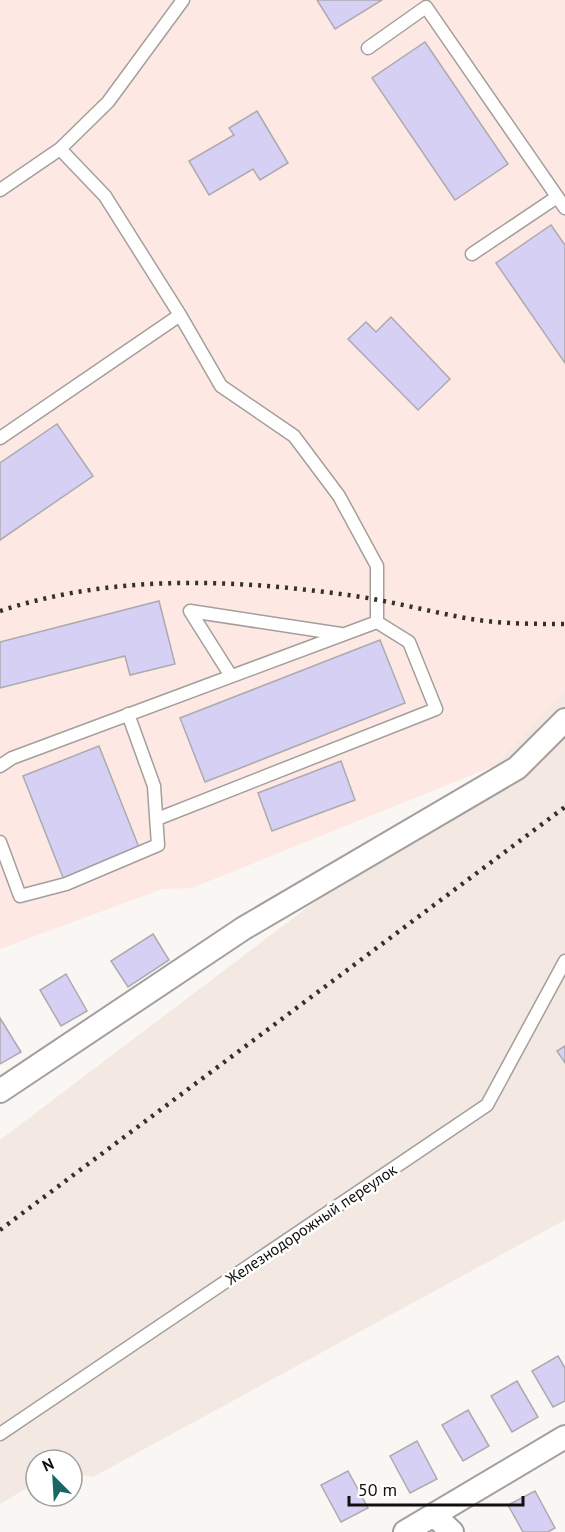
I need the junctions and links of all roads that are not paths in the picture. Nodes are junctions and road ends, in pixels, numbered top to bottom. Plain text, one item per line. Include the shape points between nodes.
1 (183, 0) edge
2 (368, 48) dead end
3 (60, 149) junction
4 (0, 190) edge
5 (557, 197) junction
6 (565, 208) edge
7 (471, 255) dead end
8 (180, 315) junction
9 (0, 438) edge
10 (377, 621) junction
11 (342, 634) junction
12 (231, 676) junction
13 (128, 714) junction
14 (565, 720) edge
15 (0, 765) edge
16 (157, 819) junction
17 (0, 842) edge
18 (565, 961) edge
19 (0, 1091) edge
20 (0, 1434) edge
21 (565, 1437) edge
22 (435, 1516) junction
23 (405, 1532) edge
24 (452, 1532) edge

1 - 3 lane via 108,102
2 - 5 lane via 426,8
3 - 4 lane
3 - 8 lane via 105,196
5 - 6 lane
5 - 7 lane
8 - 9 lane
8 - 10 lane via 221,386 294,436 339,496 377,566
10 - 11 lane
10 - 16 lane via 409,642 436,709
11 - 12 lane
11 - 12 lane via 189,611
12 - 13 lane
13 - 15 lane
13 - 16 lane via 154,786
14 - 19 street via 518,768 244,928
16 - 17 lane via 158,845 66,884 20,896
18 - 20 lane, Железнодорожный переулок via 486,1106
21 - 22 street
22 - 23 street
22 - 24 street

